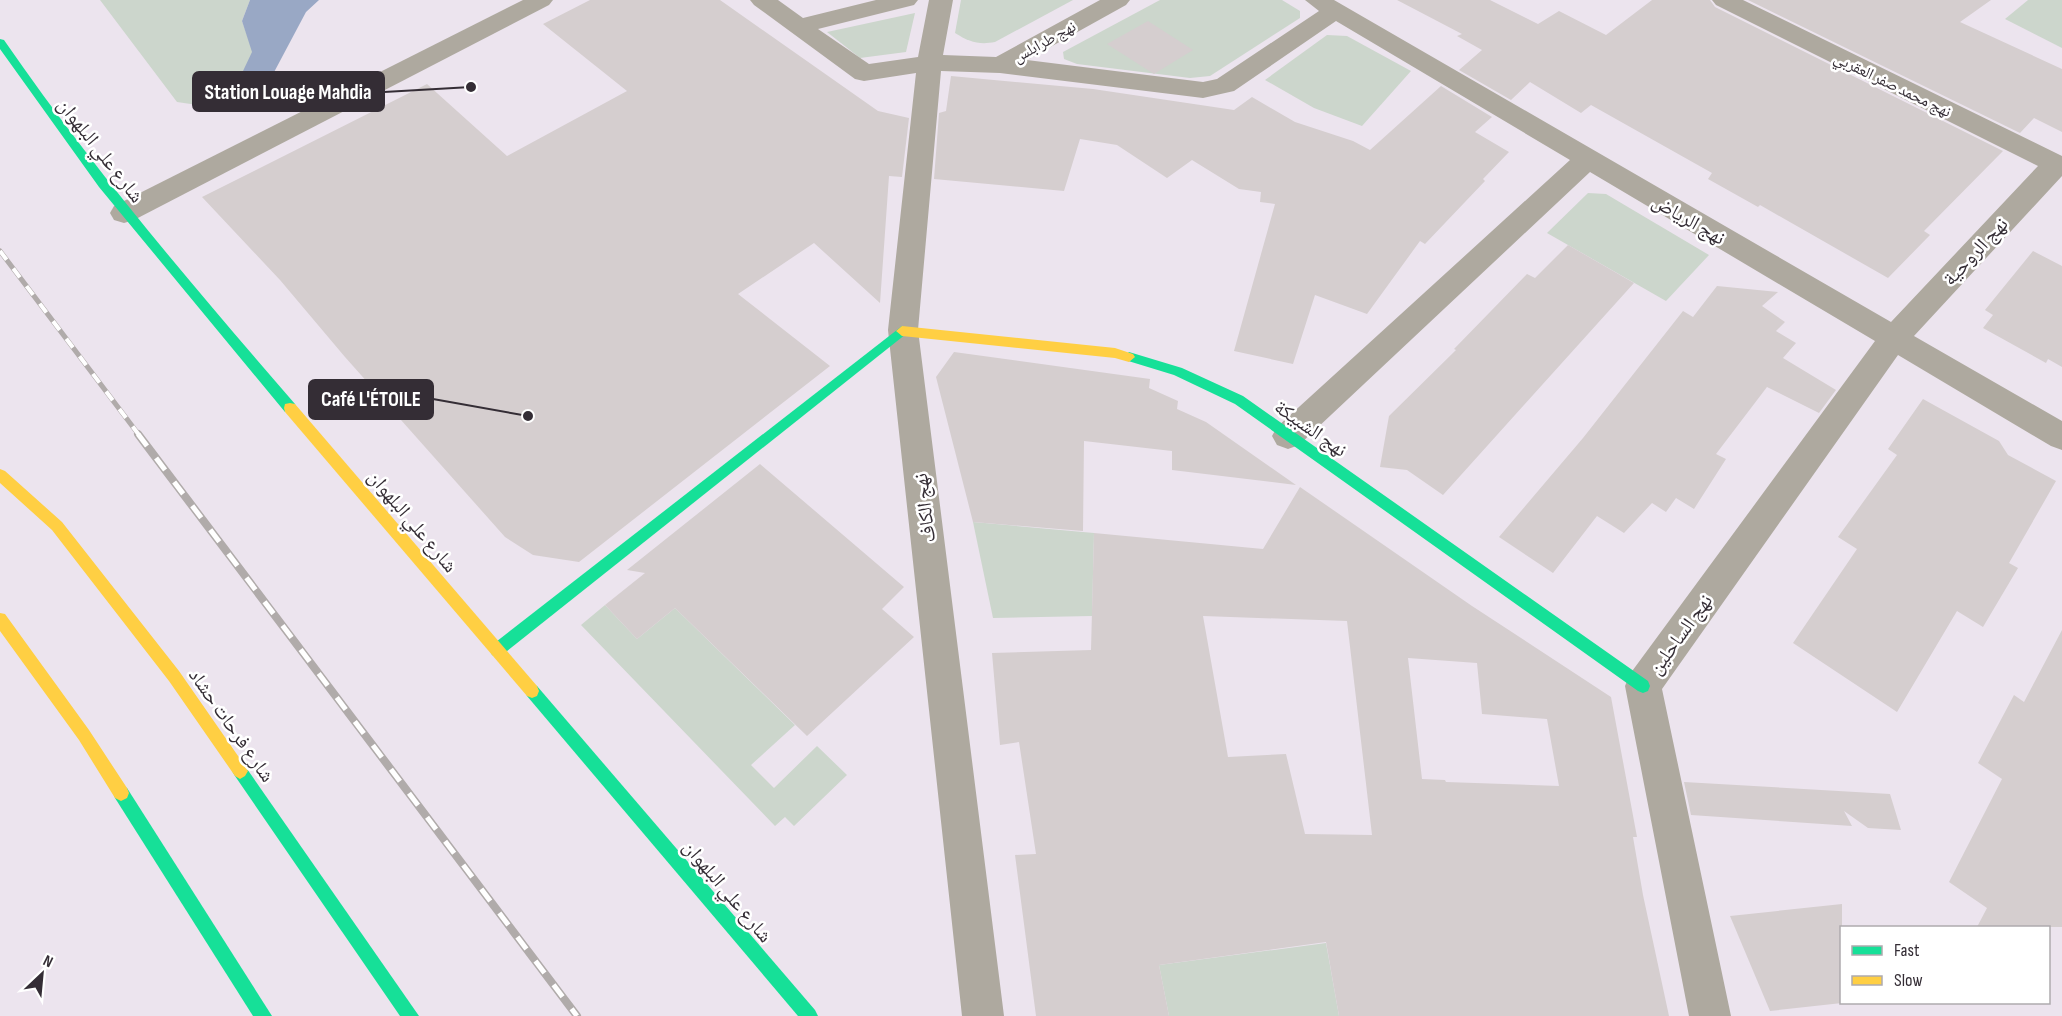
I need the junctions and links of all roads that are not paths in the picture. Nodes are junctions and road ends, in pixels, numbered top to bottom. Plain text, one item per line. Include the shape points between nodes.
1 (541, 0) edge
2 (762, 0) edge
3 (906, 0) edge
4 (941, 0) edge
5 (1118, 0) edge
6 (1724, 0) edge
7 (1326, 5) edge
8 (800, 26) junction
9 (0, 42) edge
10 (929, 63) junction
11 (1000, 65) junction
12 (1587, 160) junction
13 (2059, 166) edge
14 (124, 213) junction
15 (903, 330) junction
16 (1893, 339) junction
17 (1288, 436) junction
18 (2062, 437) edge
19 (0, 475) edge
20 (0, 619) edge
21 (497, 650) junction
22 (1643, 686) junction
23 (263, 1016) edge
24 (410, 1016) edge
25 (809, 1016) edge
26 (982, 1016) edge
27 (1710, 1016) edge

1 - 14 street
2 - 8 street, نهج طرابلس
3 - 8 street
4 - 10 street, نهج الكاف
5 - 11 street, نهج طرابلس
6 - 13 street, نهج محمد صفر العقربي
7 - 11 street via 1225,85 1203,90
7 - 12 street, نهج الرياض
8 - 10 street, نهج طرابلس via 864,73
9 - 14 street, شارع علي البلهوان via 44,109
10 - 11 street, نهج طرابلس
10 - 15 street, نهج الكاف
12 - 16 street, نهج الرياض
12 - 17 street
13 - 16 street, نهج الروحية
14 - 21 street, شارع علي البلهوان
15 - 17 street, نهج الشبيكة via 1115,353 1188,376 1239,400
15 - 21 street
15 - 26 street, نهج الكاف
16 - 18 street, نهج الرياض
16 - 22 street, نهج الساحلين
17 - 22 street, نهج الشبيكة
19 - 24 street, شارع فرحات حشاد via 57,526 174,676
20 - 23 street via 84,735
21 - 25 street, شارع علي البلهوان
22 - 27 street, نهج الساحلين

